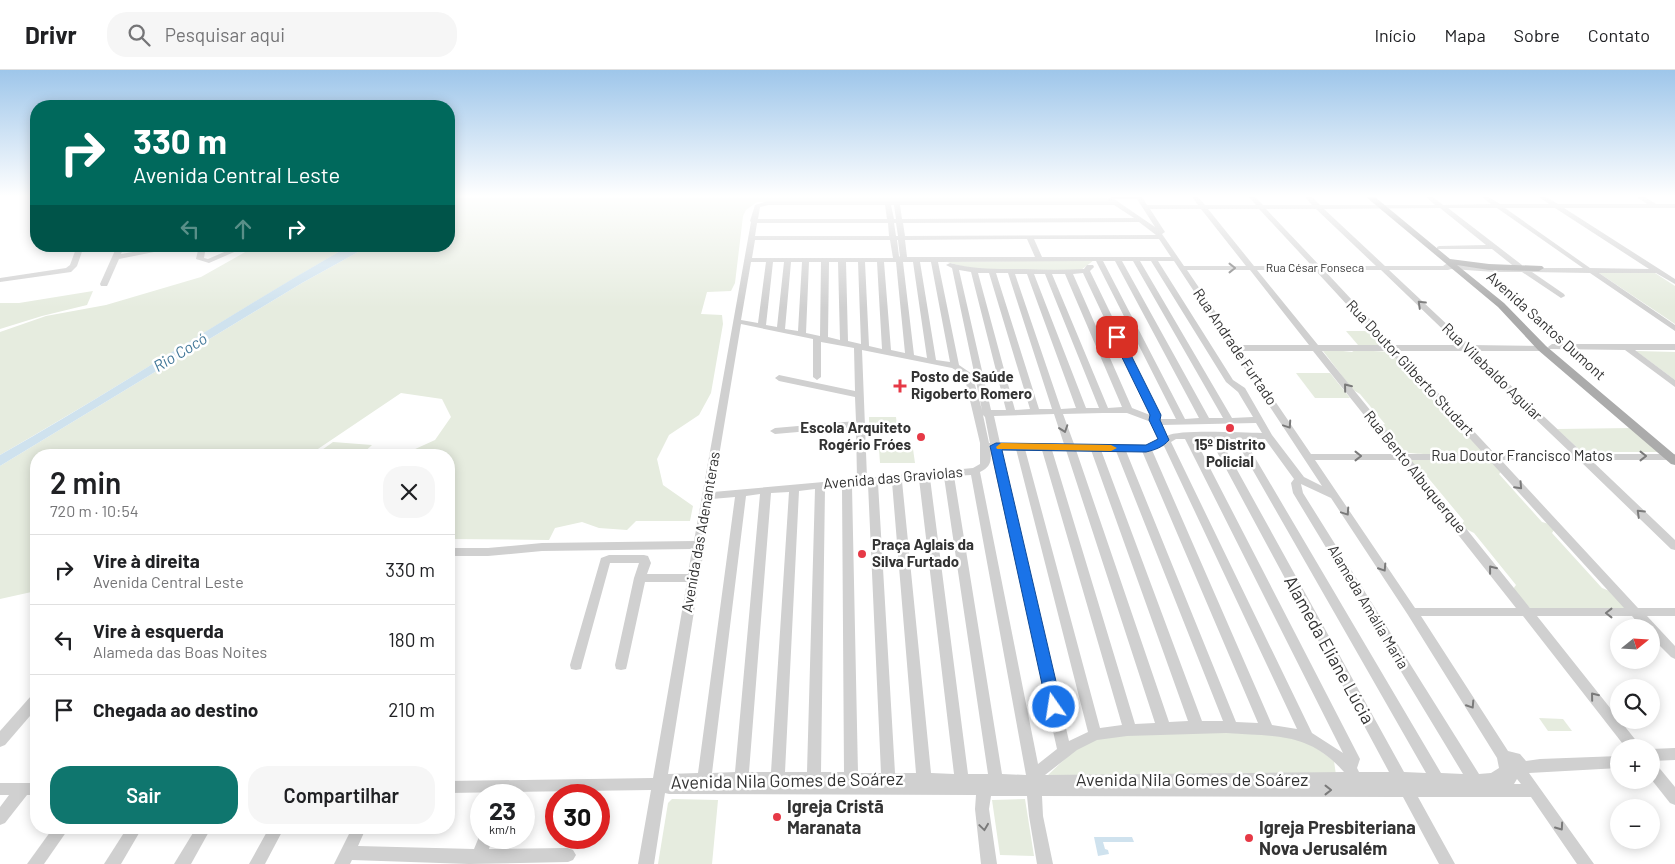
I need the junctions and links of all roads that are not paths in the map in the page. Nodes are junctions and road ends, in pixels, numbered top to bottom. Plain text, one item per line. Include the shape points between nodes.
1 (752, 234) edge
2 (897, 234) edge
3 (962, 234) edge
4 (1091, 234) edge
5 (1158, 234) edge
6 (1164, 234) edge
7 (1225, 234) edge
8 (1286, 234) edge
9 (1347, 234) edge
10 (1406, 234) edge
11 (1412, 234) edge
12 (1417, 234) edge
13 (1421, 234) edge
14 (1476, 234) edge
15 (1538, 234) edge
16 (1602, 234) edge
17 (752, 238) junction
18 (898, 238) junction
19 (963, 238) junction
20 (1030, 238) junction
21 (1093, 238) junction
22 (1161, 238) junction
23 (1439, 248) junction
24 (1493, 248) junction
25 (78, 252) edge
26 (119, 252) edge
27 (143, 252) edge
28 (202, 252) edge
29 (231, 252) edge
30 (117, 256) junction
31 (916, 259) junction
32 (936, 259) junction
33 (1039, 259) junction
34 (1117, 259) junction
35 (1135, 259) junction
36 (1153, 259) junction
37 (748, 260) junction
38 (770, 260) junction
39 (788, 260) junction
40 (806, 260) junction
41 (825, 260) junction
42 (842, 260) junction
43 (861, 260) junction
44 (880, 260) junction
45 (900, 260) junction
46 (1099, 260) junction
47 (1180, 264) junction
48 (955, 267) junction
49 (1447, 267) junction
50 (1466, 267) junction
51 (1253, 268) junction
52 (1318, 268) junction
53 (1383, 268) junction
54 (1539, 268) junction
55 (1522, 269) junction
56 (1656, 269) junction
57 (1589, 270) junction
58 (974, 271) junction
59 (1086, 271) junction
60 (992, 272) junction
61 (1012, 272) junction
62 (1030, 272) junction
63 (1048, 272) junction
64 (1068, 272) junction
65 (0, 279) edge
66 (1675, 282) edge
67 (104, 284) dead end
68 (1561, 296) dead end
69 (737, 321) junction
70 (762, 326) junction
71 (1675, 329) edge
72 (781, 330) junction
73 (1528, 334) junction
74 (802, 335) junction
75 (820, 339) junction
76 (844, 344) junction
77 (862, 347) junction
78 (1466, 347) junction
79 (1236, 348) junction
80 (1316, 348) junction
81 (1390, 348) junction
82 (1547, 348) junction
83 (1628, 348) junction
84 (1675, 348) edge
85 (887, 353) junction
86 (910, 357) junction
87 (932, 361) junction
88 (955, 366) junction
89 (1254, 376) junction
90 (817, 377) dead end
91 (779, 378) dead end
92 (1675, 384) edge
93 (1242, 390) junction
94 (859, 395) junction
95 (1128, 410) junction
96 (1082, 411) junction
97 (1105, 411) junction
98 (1035, 412) junction
99 (1058, 412) junction
100 (982, 413) junction
101 (1011, 413) junction
102 (1155, 420) junction
103 (1205, 420) junction
104 (1229, 420) junction
105 (1259, 420) junction
106 (1182, 421) junction
107 (859, 424) junction
108 (775, 431) dead end
109 (1188, 436) junction
110 (1213, 436) junction
111 (1238, 436) junction
112 (1268, 436) junction
113 (1164, 440) junction
114 (990, 446) junction
115 (1020, 447) junction
116 (1046, 447) junction
117 (1070, 447) junction
118 (1095, 448) junction
119 (1120, 448) junction
120 (1146, 448) junction
121 (1403, 456) junction
122 (1492, 456) junction
123 (1580, 456) junction
124 (1674, 456) edge
125 (1309, 457) junction
126 (975, 472) junction
127 (949, 474) junction
128 (924, 475) junction
129 (897, 478) junction
130 (1300, 479) junction
131 (867, 480) junction
132 (847, 482) junction
133 (820, 485) junction
134 (794, 487) junction
135 (766, 490) junction
136 (741, 492) junction
137 (708, 496) junction
138 (1336, 497) junction
139 (700, 545) junction
140 (1675, 546) edge
141 (455, 552) edge
142 (640, 578) junction
143 (693, 578) junction
144 (1412, 612) junction
145 (1675, 612) edge
146 (1527, 613) junction
147 (1637, 613) junction
148 (1643, 619) edge
149 (1660, 638) edge
150 (1675, 654) edge
151 (576, 665) dead end
152 (621, 665) dead end
153 (30, 707) edge
154 (1197, 727) junction
155 (1164, 728) junction
156 (1232, 728) junction
157 (1130, 730) junction
158 (1268, 730) junction
159 (1095, 734) junction
160 (1308, 736) junction
161 (1628, 739) edge
162 (0, 741) edge
163 (1064, 751) junction
164 (1675, 754) edge
165 (1660, 755) edge
166 (1610, 762) edge
167 (1515, 766) junction
168 (1352, 773) junction
169 (778, 778) junction
170 (851, 779) junction
171 (1437, 779) junction
172 (1660, 779) edge
173 (704, 780) junction
174 (741, 780) junction
175 (888, 780) junction
176 (924, 780) junction
177 (962, 780) junction
178 (1475, 781) junction
179 (1034, 782) junction
180 (659, 784) junction
181 (814, 784) junction
182 (988, 784) junction
183 (1402, 784) junction
184 (455, 787) edge
185 (0, 789) edge
186 (30, 789) edge
187 (470, 789) edge
188 (535, 789) edge
189 (1495, 790) junction
190 (1535, 791) junction
191 (1675, 798) edge
192 (0, 818) edge
193 (58, 834) edge
194 (131, 834) edge
195 (200, 834) edge
196 (273, 834) edge
197 (356, 834) edge
198 (568, 855) dead end
199 (344, 859) edge
200 (478, 860) edge
201 (35, 864) edge
202 (112, 864) edge
203 (182, 864) edge
204 (257, 864) edge
205 (646, 864) edge
206 (989, 864) edge
207 (1045, 864) edge
208 (1447, 864) edge
209 (1586, 864) edge

1 - 17 street, Avenida das Adenanteras
2 - 18 street
3 - 19 street
4 - 21 street
5 - 22 street
6 - 47 street, Rua Andrade Furtado via 1182,262
7 - 51 street, Rua Bento Albuquerque
8 - 52 street, Rua Doutor Gilberto Studart
9 - 53 street, Rua Vilebaldo Aguiar
10 - 49 main road
11 - 54 main road via 1446,259 1476,266
12 - 73 main road, Avenida Santos Dumont via 1501,305
13 - 23 main road
14 - 24 street
15 - 57 street
16 - 56 street
17 - 18 street
17 - 37 street, Avenida das Adenanteras
18 - 19 street
18 - 45 street via 904,258
19 - 20 street
20 - 21 street
20 - 33 street
21 - 22 street
22 - 47 street
23 - 24 street
23 - 55 main road via 1464,261
24 - 55 street
25 - 65 street via 71,268 64,271
26 - 30 street
27 - 30 street
28 - 29 street via 200,259 210,261
30 - 67 street
31 - 32 street, Rua César Fonseca
31 - 45 street, Rua César Fonseca
31 - 87 street
32 - 33 street, Rua César Fonseca
32 - 48 street
32 - 88 street
33 - 46 street, Rua César Fonseca
34 - 35 street, Rua César Fonseca
34 - 46 street, Rua César Fonseca
34 - 103 street
35 - 36 street, Rua César Fonseca
35 - 104 street
36 - 47 street, Rua César Fonseca
36 - 93 street, Alameda Amália Maria via 1230,382
37 - 38 street, Rua César Fonseca
37 - 69 street, Avenida das Adenanteras
38 - 39 street, Rua César Fonseca
38 - 70 street
39 - 40 street, Rua César Fonseca
39 - 72 street
40 - 41 street, Rua César Fonseca
40 - 74 street
41 - 42 street, Rua César Fonseca
41 - 75 street
42 - 43 street, Rua César Fonseca
42 - 76 street
43 - 44 street, Rua César Fonseca
43 - 77 street
44 - 45 street, Rua César Fonseca
44 - 85 street
45 - 86 street
46 - 59 street
46 - 106 street
47 -> 51 street, Rua César Fonseca
47 - 79 street, Rua Andrade Furtado
48 - 58 street
48 - 100 street
49 - 50 street, Rua César Fonseca
49 - 53 street, Rua César Fonseca
49 - 73 main road
50 - 55 street, Rua César Fonseca
50 - 82 main road, Avenida Santos Dumont
51 - 52 street, Rua César Fonseca
51 - 80 street, Rua Bento Albuquerque
52 - 53 street, Rua César Fonseca
52 - 81 street, Rua Doutor Gilberto Studart
78 -> 53 street, Rua Vilebaldo Aguiar
54 - 55 main road
54 - 57 street, Rua César Fonseca
55 - 57 street, Rua César Fonseca
55 - 68 street
56 - 57 street, Rua César Fonseca
56 - 66 street
57 - 71 street
58 - 60 street
58 - 101 street
59 - 64 street
59 - 102 street
60 - 61 street
60 - 98 street
61 - 62 street
61 - 99 street
62 - 63 street
62 - 96 street
63 - 64 street
63 - 97 street
64 - 95 street
69 - 70 street
69 - 137 street, Avenida das Adenanteras
70 - 72 street
72 - 74 street
73 - 82 main road, Avenida Santos Dumont
74 - 75 street
75 - 76 street
75 - 90 street
76 - 77 street
77 - 85 street
77 - 94 street
78 - 81 street
78 - 82 street
78 - 123 street, Rua Vilebaldo Aguiar
79 - 80 street
79 - 89 street, Rua Andrade Furtado
80 - 81 street
121 -> 80 street, Rua Bento Albuquerque
81 - 122 street, Rua Doutor Gilberto Studart
82 - 83 street
82 - 124 main road, Avenida Santos Dumont
83 - 84 street
83 - 92 street
85 - 86 street
86 - 87 street
87 - 88 street
88 - 100 street via 968,374
89 - 93 street
89 -> 125 street, Rua Andrade Furtado
91 - 94 street
93 - 105 street, Alameda Amália Maria
94 - 107 street
95 - 97 street
95 - 102 street
96 - 97 street
96 - 99 street
98 - 99 street
98 - 101 street
99 -> 117 street
100 - 101 street
100 - 114 street via 990,417
102 - 106 street
102 - 113 street
103 - 104 street
103 - 106 street
104 - 105 street
105 - 112 street, Alameda Amália Maria
107 - 108 street
107 - 131 street
109 - 110 street
109 - 113 street via 1170,436
109 - 168 street via 1353,759
110 - 111 street
110 - 183 street, Alameda Eliane Lúcia
111 - 112 street
111 - 171 street
112 - 130 street, Alameda Amália Maria
113 - 120 street
113 - 160 street
114 - 115 street
114 - 126 street, Avenida das Graviolas via 986,462
114 - 163 street
115 - 116 street
115 - 159 street
116 - 117 street
116 - 157 street
117 - 118 street
117 - 155 street
118 - 119 street
118 - 154 street
119 - 120 street
119 - 156 street
120 - 158 street
121 - 122 street, Rua Doutor Francisco Matos
125 -> 121 street, Rua Doutor Francisco Matos
146 -> 121 street, Rua Bento Albuquerque
122 - 123 street, Rua Doutor Francisco Matos
122 -> 147 street, Rua Doutor Gilberto Studart
123 -> 124 street, Rua Doutor Francisco Matos
140 -> 123 street, Rua Vilebaldo Aguiar
125 - 138 street, Rua Andrade Furtado
126 - 127 street, Avenida das Graviolas
126 - 179 street
127 - 128 street, Avenida das Graviolas
127 - 182 street
128 - 129 street, Avenida das Graviolas
128 - 177 street
129 - 131 street, Avenida das Graviolas
129 - 176 street
130 - 138 street, Rua Andrade Furtado
130 - 178 street, Alameda Amália Maria via 1296,483 1298,493
131 - 132 street, Avenida das Graviolas
131 - 175 street
132 - 133 street, Avenida das Graviolas
132 - 170 street
133 - 134 street, Avenida das Graviolas
133 - 181 street
134 - 135 street, Avenida das Graviolas
134 - 169 street
135 - 136 street, Avenida das Graviolas
135 - 174 street
136 - 137 street, Avenida das Graviolas
136 - 173 street
137 - 139 street, Avenida das Adenanteras
138 -> 144 street, Rua Andrade Furtado
139 - 141 street
139 - 143 street, Avenida das Adenanteras
142 - 143 street
142 - 151 street via 644,559 605,561
142 - 152 street
143 - 180 street, Avenida das Adenanteras
144 - 146 street
144 -> 167 street, Rua Andrade Furtado
145 - 147 street
147 -> 146 street
161 -> 146 street, Rua Bento Albuquerque
147 - 148 street, Rua Doutor Gilberto Studart
149 - 150 street, Rua Doutor Gilberto Studart
153 - 162 street
154 - 155 street
154 - 156 street
155 - 157 street
156 - 158 street
157 - 159 street
158 - 160 street
159 - 163 street
160 - 168 street
163 - 179 street
164 - 165 street
166 - 167 street, Avenida Nila Gomes de Soárez
167 - 178 street, Avenida Nila Gomes de Soárez via 1495,778
167 - 189 street via 1508,782
167 - 190 street, Rua Andrade Furtado
168 - 179 street, Avenida Nila Gomes de Soárez
168 - 183 street, Avenida Nila Gomes de Soárez
169 - 174 street, Avenida Nila Gomes de Soárez
169 - 181 street, Avenida Nila Gomes de Soárez
170 - 175 street, Avenida Nila Gomes de Soárez
170 - 181 street, Avenida Nila Gomes de Soárez
171 - 178 street, Avenida Nila Gomes de Soárez
171 - 183 street, Avenida Nila Gomes de Soárez
172 - 191 street
173 - 174 street, Avenida Nila Gomes de Soárez
173 - 180 street, Avenida Nila Gomes de Soárez via 670,780
175 - 176 street, Avenida Nila Gomes de Soárez
176 - 177 street, Avenida Nila Gomes de Soárez
177 - 182 street, Avenida Nila Gomes de Soárez
179 - 182 street, Avenida Nila Gomes de Soárez
179 -> 183 street, Avenida Nila Gomes de Soárez
179 - 207 street via 1036,816
180 - 181 street, Avenida Nila Gomes de Soárez via 668,788
180 - 188 street
180 - 205 street, Avenida das Adenanteras
181 - 182 street, Avenida Nila Gomes de Soárez
182 -> 206 street via 982,809
183 - 189 street, Avenida Nila Gomes de Soárez
183 - 208 street, Alameda Eliane Lúcia
184 - 187 street
185 - 186 street
186 - 192 street
189 - 190 street, Avenida Nila Gomes de Soárez
190 -> 209 street, Rua Andrade Furtado
193 - 201 street
194 - 202 street
195 - 203 street
196 - 204 street
197 - 199 street
198 - 200 street
199 - 200 street

